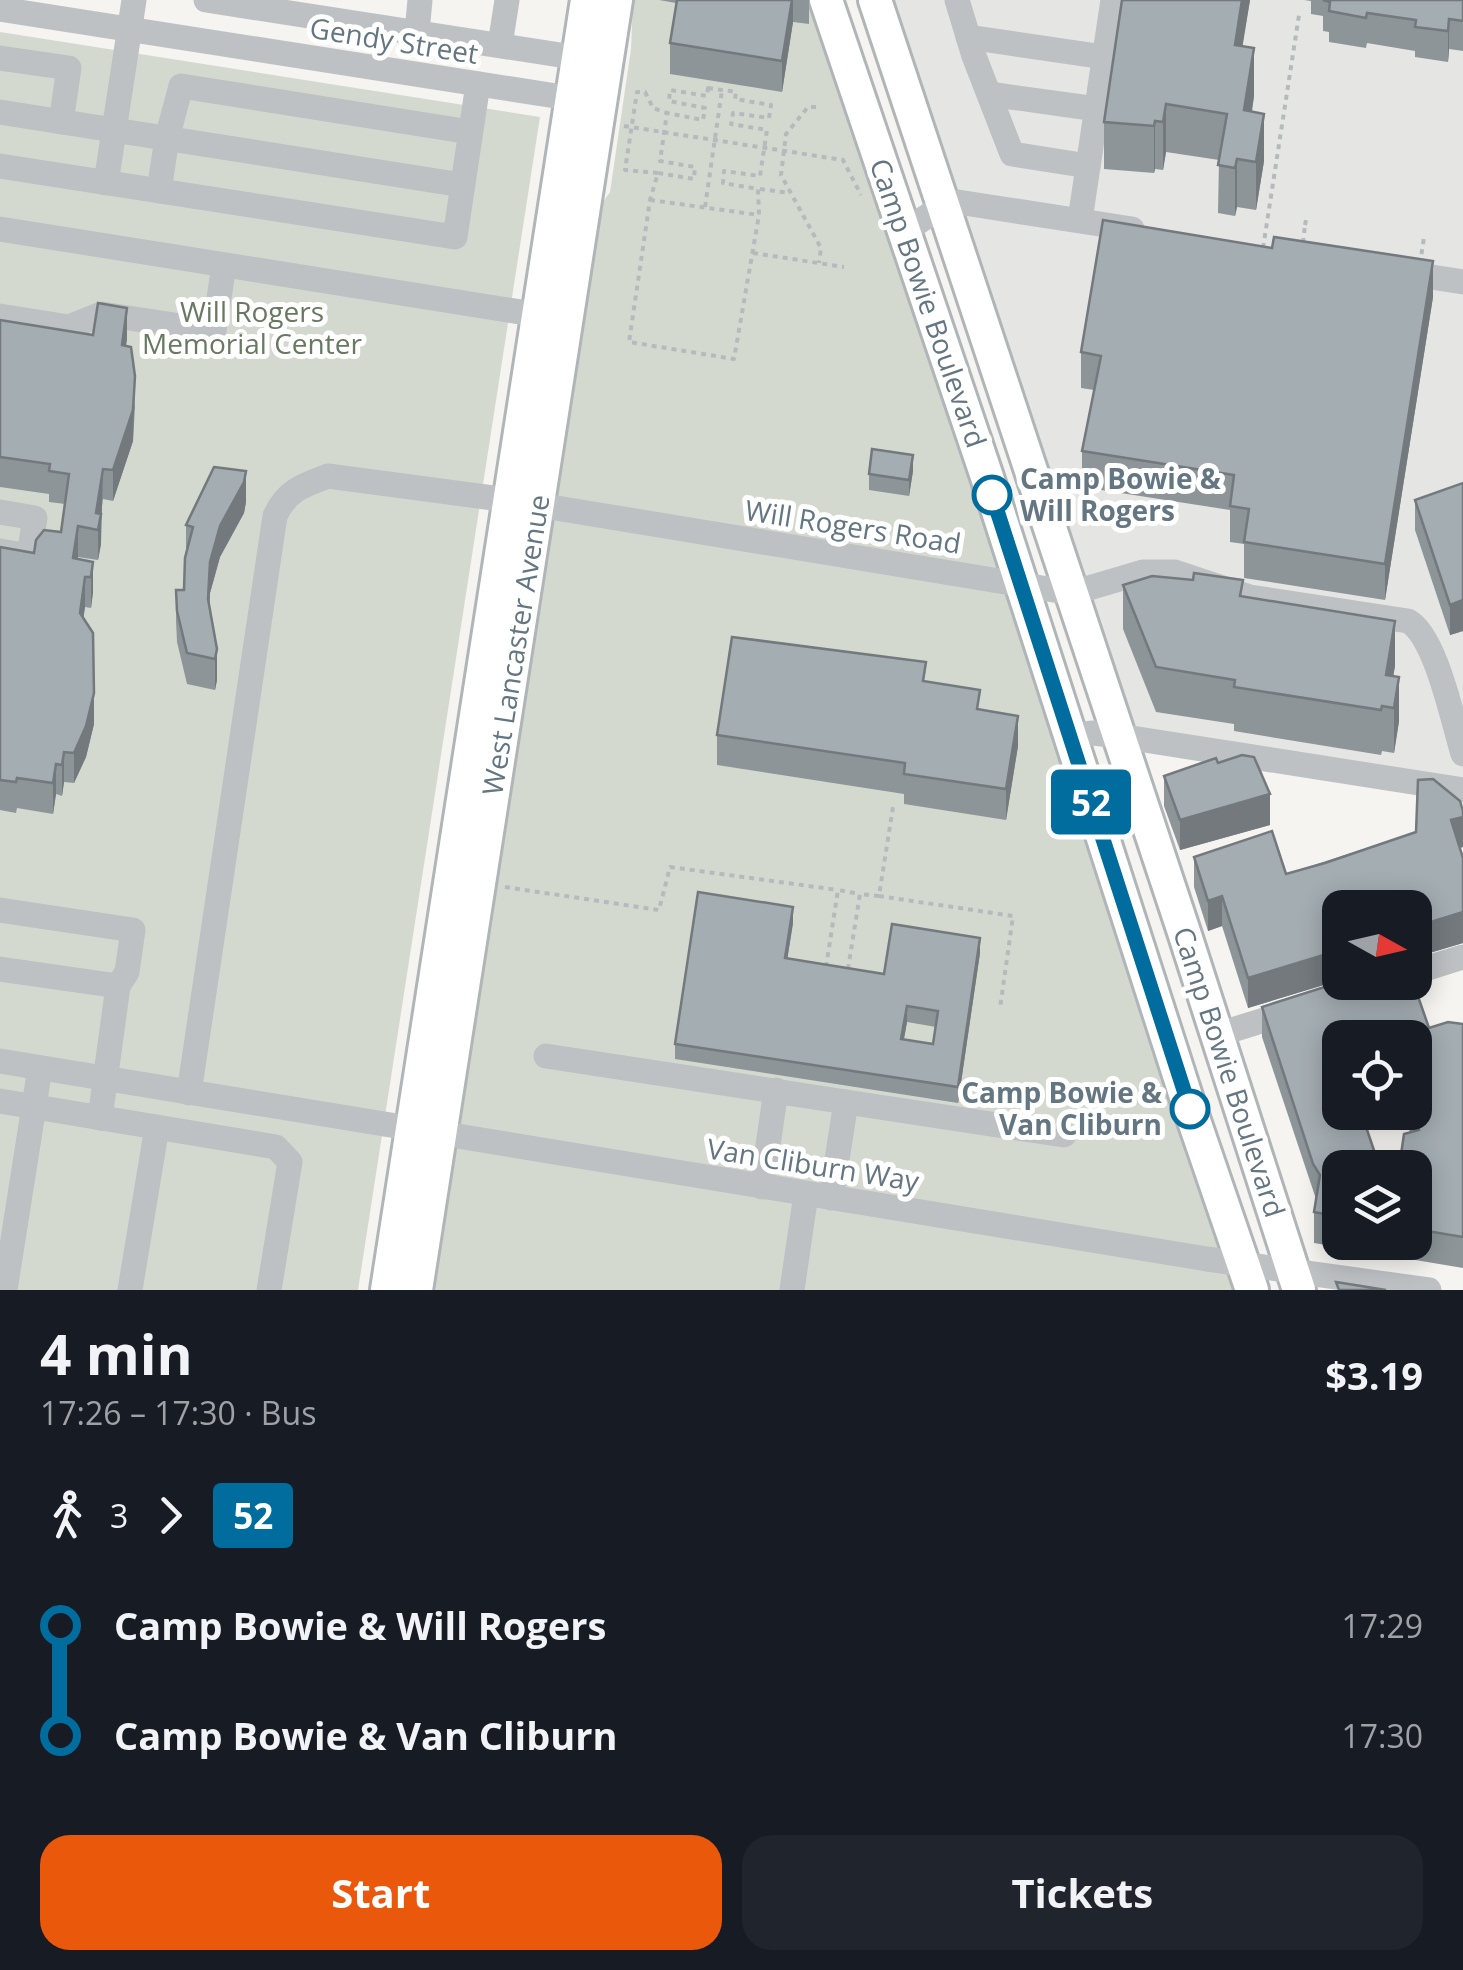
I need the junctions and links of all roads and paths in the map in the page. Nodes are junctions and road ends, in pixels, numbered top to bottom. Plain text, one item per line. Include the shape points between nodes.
1 (134, 0) edge
2 (206, 0) edge
3 (420, 0) edge
4 (507, 0) edge
5 (587, 0) edge
6 (616, 0) edge
7 (826, 0) edge
8 (875, 0) edge
9 (958, 0) edge
10 (1086, 0) edge
11 (1112, 2) edge
12 (0, 9) edge
13 (1298, 15) dead end
14 (130, 29) junction
15 (416, 32) junction
16 (968, 38) junction
17 (500, 45) junction
18 (1104, 56) junction
19 (0, 58) edge
20 (592, 60) junction
21 (478, 84) junction
22 (722, 90) junction
23 (988, 94) junction
24 (586, 101) junction
25 (816, 107) dead end
26 (1097, 109) junction
27 (0, 112) edge
28 (667, 113) junction
29 (61, 122) junction
30 (627, 127) junction
31 (114, 130) junction
32 (470, 132) junction
33 (664, 133) junction
34 (167, 138) junction
35 (715, 140) junction
36 (764, 148) junction
37 (784, 151) junction
38 (0, 166) edge
39 (1088, 166) junction
40 (658, 173) junction
41 (106, 183) junction
42 (462, 185) junction
43 (758, 189) junction
44 (159, 191) junction
45 (790, 193) junction
46 (861, 195) dead end
47 (650, 200) junction
48 (943, 206) junction
49 (705, 207) junction
50 (759, 216) junction
51 (1080, 220) junction
52 (1306, 223) dead end
53 (0, 229) edge
54 (903, 232) junction
55 (1153, 232) edge
56 (1424, 241) dead end
57 (1303, 242) edge
58 (1262, 250) edge
59 (753, 253) junction
60 (818, 263) junction
61 (224, 265) junction
62 (844, 267) dead end
63 (1380, 269) edge
64 (1418, 278) edge
65 (1463, 282) edge
66 (0, 316) edge
67 (552, 317) junction
68 (523, 503) junction
69 (0, 512) edge
70 (0, 551) edge
71 (1021, 585) junction
72 (1072, 593) junction
73 (1070, 736) junction
74 (1119, 736) junction
75 (1463, 754) edge
76 (1463, 790) edge
77 (893, 807) dead end
78 (1165, 875) junction
79 (502, 887) dead end
80 (838, 890) junction
81 (1120, 890) junction
82 (860, 894) junction
83 (879, 896) junction
84 (0, 910) edge
85 (1184, 932) junction
86 (1137, 946) junction
87 (1463, 957) edge
88 (1432, 967) edge
89 (0, 969) edge
90 (824, 980) edge
91 (845, 984) edge
92 (118, 986) junction
93 (1319, 1003) edge
94 (1000, 1008) dead end
95 (1216, 1035) junction
96 (546, 1056) dead end
97 (0, 1062) edge
98 (40, 1068) junction
99 (105, 1079) junction
100 (776, 1090) junction
101 (189, 1092) junction
102 (0, 1101) edge
103 (846, 1102) junction
104 (34, 1107) junction
105 (100, 1118) junction
106 (157, 1128) junction
107 (426, 1133) junction
108 (1064, 1134) dead end
109 (762, 1187) junction
110 (819, 1196) junction
111 (1248, 1277) edge
112 (1296, 1280) edge
113 (5, 1290) edge
114 (130, 1290) edge
115 (269, 1290) edge
116 (387, 1290) edge
117 (416, 1290) edge
118 (792, 1290) edge
119 (1430, 1290) edge

1 - 14 street
2 - 15 street, Gendy Street
3 - 15 street
4 - 17 street
5 - 20 main road, West Lancaster Avenue
6 - 20 main road, West Lancaster Avenue
7 - 54 main road, Camp Bowie Boulevard
8 - 48 main road, Camp Bowie Boulevard
9 - 16 street
10 - 11 street
11 - 18 street
12 - 14 street, Gendy Street
13 - 58 path
14 - 21 street, Gendy Street
14 - 31 street
15 - 17 street, Gendy Street
16 - 18 street
16 - 23 street
17 - 20 street, Gendy Street
18 - 26 street
19 - 29 street via 68,68
20 - 24 main road, West Lancaster Avenue
21 - 24 street, Gendy Street
21 - 32 street
22 - 28 path via 708,88 707,96 670,90 669,101 705,108 703,120
22 - 35 path
22 - 36 path via 771,105 770,118 733,113 732,124 767,130
23 - 26 street
23 - 39 street via 1012,154
24 - 67 main road, West Lancaster Avenue
25 - 37 path via 808,107 786,134
26 - 39 street
27 - 29 street
28 - 30 path via 654,108 646,92 637,92
28 - 33 path
29 - 31 street
30 - 33 path
30 - 40 path via 625,170
31 - 34 street
31 - 41 street
32 - 34 street via 181,86
32 - 42 street
33 - 35 path
33 - 40 path via 660,161 695,167 694,178
34 - 42 street
34 - 44 street
35 - 36 path
35 - 49 path
36 - 37 path
36 - 43 path via 760,176 724,171 723,183
37 - 45 path via 780,176
37 - 46 path via 843,160
38 - 41 street
39 - 51 street
40 - 47 path
41 - 44 street
42 - 44 street via 455,237
43 - 45 path
43 - 50 path
45 - 60 path via 821,248
47 - 49 path
47 - 59 path via 629,342 734,359
48 - 51 street via 979,204
48 - 54 street
48 - 72 main road, Camp Bowie Boulevard
49 - 50 path
50 - 59 path
51 - 55 street
52 - 57 path, bridge
53 - 61 street
54 - 71 main road, Camp Bowie Boulevard
56 - 64 path, bridge
59 - 60 path
60 - 62 path
61 - 66 street via 214,332 102,314 69,327
61 - 67 street
63 - 65 street
67 - 68 main road, West Lancaster Avenue
68 - 71 street, Will Rogers Road
68 - 101 street, Will Rogers Road via 328,476 283,498 275,516
68 - 107 main road, West Lancaster Avenue
69 - 70 street via 35,518 29,556
71 - 72 street, Will Rogers Road
71 - 73 main road, Camp Bowie Boulevard
72 - 74 main road, Camp Bowie Boulevard
72 - 75 street, Will Rogers Road via 1143,572 1175,572 1250,597 1408,620 1419,627 1433,658
73 - 74 street
73 - 81 main road, Camp Bowie Boulevard
74 - 76 street
74 - 78 main road, Camp Bowie Boulevard
77 - 83 path
78 - 81 main road
78 - 85 main road, Camp Bowie Boulevard
79 - 80 path via 659,910 670,867
80 - 82 path
80 - 90 path
81 - 86 main road, Camp Bowie Boulevard
82 - 83 path
82 - 91 path
83 - 94 path via 1014,916
84 - 92 street via 133,930 127,972
85 - 86 main road
85 - 95 main road, Camp Bowie Boulevard
86 - 111 main road, Camp Bowie Boulevard
87 - 88 street
89 - 92 street
92 - 99 street
93 - 95 street
95 - 112 main road, Camp Bowie Boulevard
96 - 100 street
97 - 98 street, Van Cliburn Way
98 - 99 street, Van Cliburn Way
98 - 104 street
99 - 101 street, Van Cliburn Way
99 - 105 street
100 - 103 street
100 - 109 street
101 - 107 street, Van Cliburn Way
102 - 104 street
103 - 108 street
103 - 110 street
104 - 105 street
104 - 113 street
105 - 106 street
106 - 114 street
106 - 115 street via 276,1148 290,1162
107 - 109 street, Van Cliburn Way
107 - 116 main road, West Lancaster Avenue
107 - 117 main road, West Lancaster Avenue
109 - 110 street, Van Cliburn Way
110 - 111 street, Van Cliburn Way
110 - 118 street
111 - 112 street, Van Cliburn Way
112 - 119 street, Van Cliburn Way

